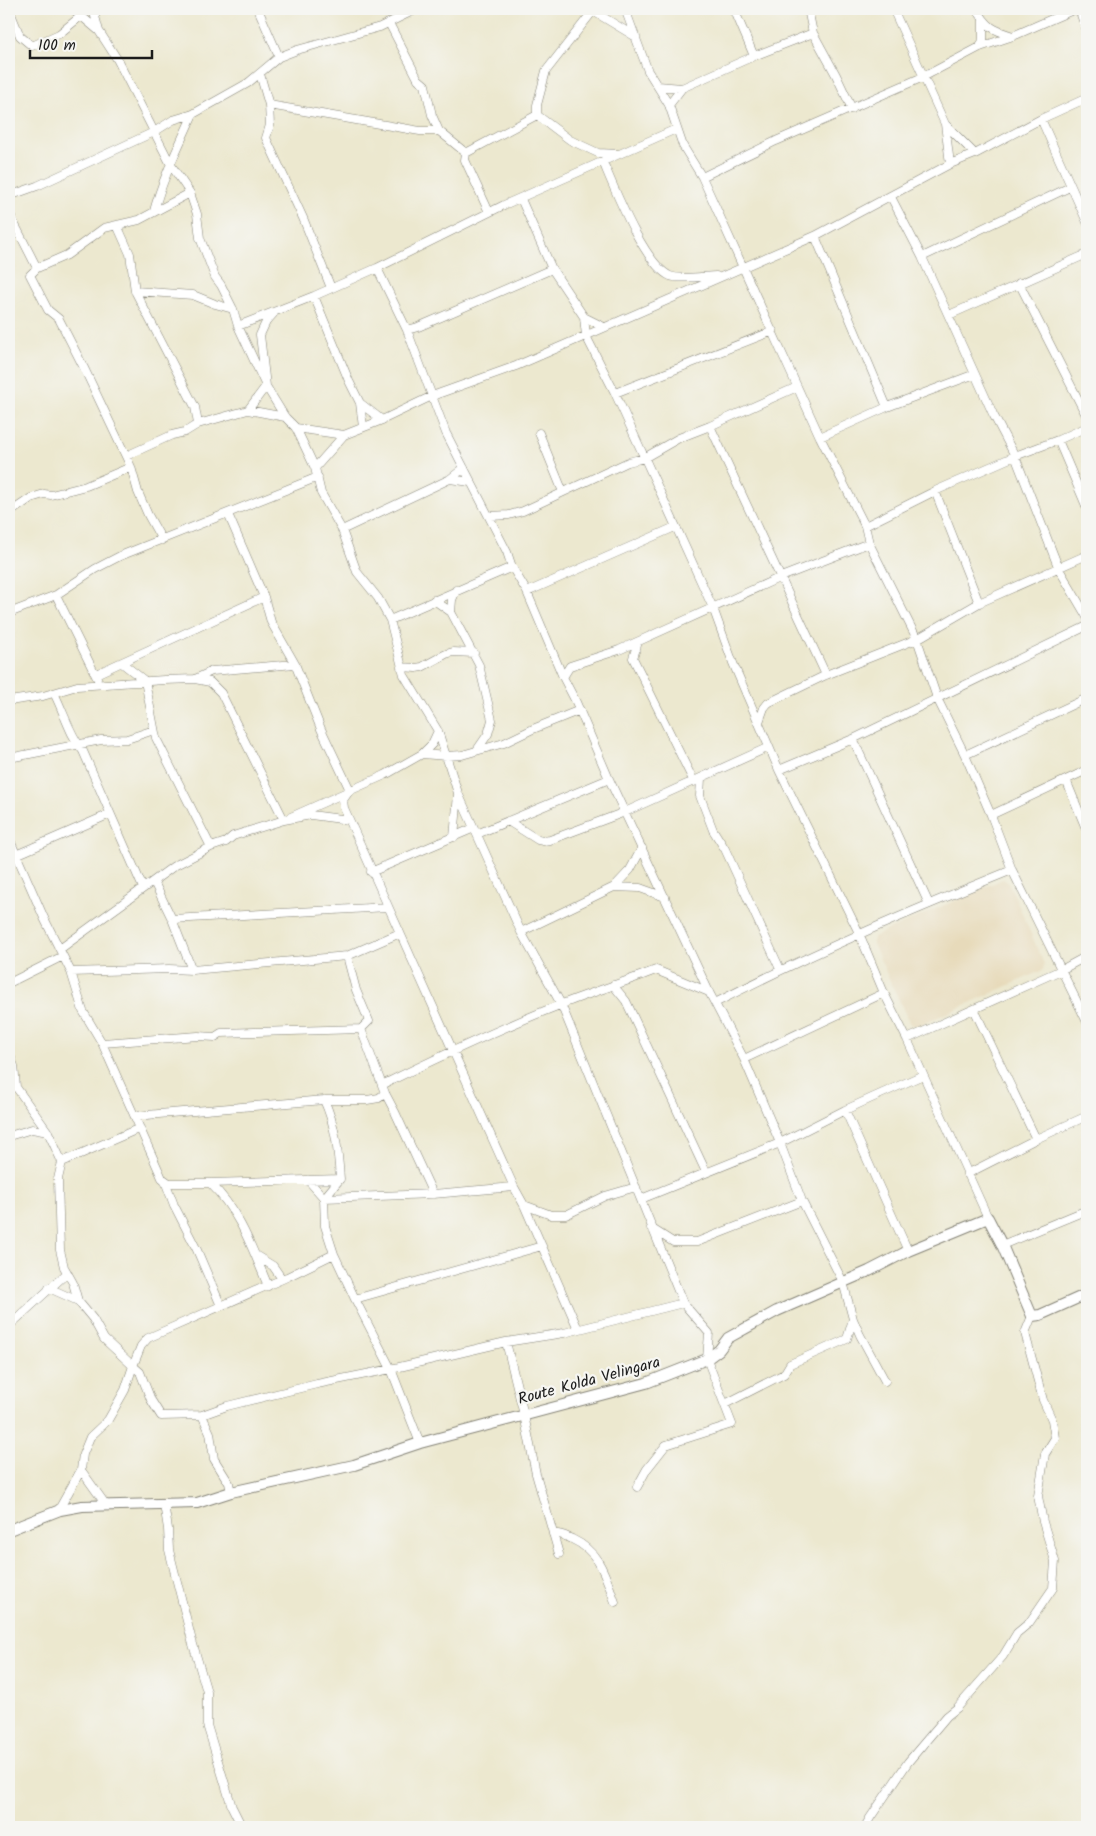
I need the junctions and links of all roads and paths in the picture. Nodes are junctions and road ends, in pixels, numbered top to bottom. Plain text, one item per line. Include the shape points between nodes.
1 (9, 9) edge
2 (73, 9) edge
3 (93, 9) edge
4 (258, 9) edge
5 (413, 9) edge
6 (624, 9) edge
7 (734, 9) edge
8 (808, 9) edge
9 (893, 9) edge
10 (976, 9) edge
11 (1077, 9) edge
12 (594, 10) edge
13 (81, 16) junction
14 (983, 20) junction
15 (389, 22) junction
16 (99, 32) junction
17 (1087, 32) edge
18 (813, 33) junction
19 (1013, 36) junction
20 (636, 37) junction
21 (980, 47) junction
22 (754, 56) junction
23 (279, 57) junction
24 (260, 74) junction
25 (923, 77) junction
26 (658, 86) junction
27 (682, 88) junction
28 (1087, 98) edge
29 (269, 105) junction
30 (669, 105) junction
31 (852, 109) junction
32 (193, 114) junction
33 (537, 115) junction
34 (1041, 119) junction
35 (945, 124) junction
36 (676, 129) junction
37 (439, 131) junction
38 (154, 132) junction
39 (466, 152) junction
40 (621, 154) junction
41 (975, 154) junction
42 (603, 162) junction
43 (950, 164) junction
44 (171, 165) junction
45 (702, 177) junction
46 (1070, 187) junction
47 (190, 193) junction
48 (9, 196) edge
49 (891, 196) junction
50 (521, 199) junction
51 (154, 211) junction
52 (489, 212) junction
53 (9, 213) edge
54 (1087, 222) edge
55 (117, 224) junction
56 (815, 236) junction
57 (1087, 254) edge
58 (922, 257) junction
59 (37, 268) junction
60 (377, 268) junction
61 (744, 268) junction
62 (552, 270) junction
63 (721, 276) junction
64 (1019, 283) junction
65 (331, 288) junction
66 (134, 291) junction
67 (314, 296) junction
68 (233, 308) junction
69 (275, 312) junction
70 (949, 315) junction
71 (584, 317) junction
72 (238, 326) junction
73 (604, 327) junction
74 (407, 330) junction
75 (773, 331) junction
76 (586, 336) junction
77 (975, 374) junction
78 (266, 386) junction
79 (797, 387) junction
80 (615, 393) junction
81 (432, 396) junction
82 (360, 403) junction
83 (887, 407) junction
84 (248, 410) junction
85 (285, 417) junction
86 (1087, 417) edge
87 (382, 420) junction
88 (198, 424) junction
89 (710, 426) junction
90 (1087, 426) edge
91 (363, 427) junction
92 (296, 428) junction
93 (539, 433) dead end
94 (344, 435) junction
95 (820, 437) junction
96 (1058, 440) junction
97 (126, 456) junction
98 (1015, 456) junction
99 (644, 458) junction
100 (130, 467) junction
101 (315, 468) junction
102 (464, 468) junction
103 (318, 477) junction
104 (450, 479) junction
105 (470, 482) junction
106 (935, 491) junction
107 (563, 492) junction
108 (1087, 508) edge
109 (9, 513) edge
110 (228, 514) junction
111 (490, 516) junction
112 (865, 526) junction
113 (675, 527) junction
114 (342, 530) junction
115 (162, 540) junction
116 (869, 543) junction
117 (1087, 555) edge
118 (512, 567) junction
119 (1059, 569) junction
120 (781, 577) junction
121 (456, 590) junction
122 (527, 592) junction
123 (56, 595) junction
124 (264, 597) junction
125 (434, 600) junction
126 (979, 603) junction
127 (713, 608) junction
128 (9, 612) edge
129 (451, 612) junction
130 (1087, 617) edge
131 (390, 620) junction
132 (1087, 626) edge
133 (917, 639) junction
134 (466, 642) junction
135 (638, 642) junction
136 (619, 650) junction
137 (459, 652) junction
138 (474, 653) junction
139 (633, 658) junction
140 (122, 663) junction
141 (295, 664) junction
142 (402, 666) junction
143 (212, 671) junction
144 (96, 674) junction
145 (826, 675) junction
146 (563, 677) junction
147 (195, 679) junction
148 (145, 681) junction
149 (210, 682) junction
150 (101, 684) junction
151 (54, 693) junction
152 (937, 698) junction
153 (1087, 698) edge
154 (9, 701) edge
155 (580, 710) junction
156 (760, 722) junction
157 (154, 730) junction
158 (438, 731) junction
159 (853, 739) junction
160 (78, 746) junction
161 (769, 747) junction
162 (477, 750) junction
163 (422, 754) junction
164 (965, 755) junction
165 (447, 756) junction
166 (9, 758) edge
167 (779, 770) junction
168 (1087, 770) edge
169 (609, 779) junction
170 (1066, 780) junction
171 (694, 782) junction
172 (350, 790) junction
173 (458, 794) junction
174 (700, 796) junction
175 (625, 812) junction
176 (110, 814) junction
177 (991, 815) junction
178 (284, 820) junction
179 (349, 820) junction
180 (508, 821) junction
181 (1087, 830) edge
182 (475, 831) junction
183 (454, 837) junction
184 (9, 838) edge
185 (211, 846) junction
186 (642, 848) junction
187 (13, 857) edge
188 (1012, 870) junction
189 (371, 872) junction
190 (154, 882) junction
191 (614, 887) junction
192 (143, 888) junction
193 (664, 897) junction
194 (929, 904) junction
195 (388, 907) junction
196 (172, 919) junction
197 (521, 932) junction
198 (400, 933) junction
199 (859, 933) junction
200 (62, 953) junction
201 (347, 956) junction
202 (1087, 956) edge
203 (780, 969) junction
204 (192, 970) junction
205 (1061, 970) junction
206 (71, 972) junction
207 (628, 981) junction
208 (9, 983) edge
209 (614, 985) junction
210 (709, 992) junction
211 (884, 993) junction
212 (626, 1001) junction
213 (715, 1003) junction
214 (561, 1004) junction
215 (974, 1009) junction
216 (1087, 1022) edge
217 (361, 1029) junction
218 (907, 1039) junction
219 (102, 1043) junction
220 (452, 1051) junction
221 (9, 1053) edge
222 (744, 1059) junction
223 (923, 1075) junction
224 (383, 1089) junction
225 (324, 1100) junction
226 (338, 1101) junction
227 (845, 1110) junction
228 (134, 1116) junction
229 (331, 1116) junction
230 (1087, 1116) edge
231 (140, 1128) junction
232 (48, 1132) junction
233 (9, 1136) edge
234 (1036, 1139) junction
235 (780, 1143) junction
236 (62, 1162) junction
237 (706, 1172) junction
238 (967, 1174) junction
239 (340, 1179) junction
240 (308, 1180) junction
241 (165, 1181) junction
242 (210, 1183) junction
243 (514, 1186) junction
244 (636, 1187) junction
245 (433, 1194) junction
246 (324, 1198) junction
247 (641, 1199) junction
248 (802, 1201) junction
249 (524, 1205) junction
250 (1087, 1210) edge
251 (988, 1218) junction
252 (651, 1228) junction
253 (1002, 1245) junction
254 (542, 1246) junction
255 (908, 1250) junction
256 (334, 1254) junction
257 (255, 1255) junction
258 (66, 1273) junction
259 (282, 1279) junction
260 (843, 1282) junction
261 (268, 1286) junction
262 (49, 1288) junction
263 (1087, 1294) edge
264 (355, 1299) junction
265 (78, 1301) junction
266 (683, 1303) junction
267 (221, 1306) junction
268 (1032, 1316) junction
269 (853, 1319) junction
270 (9, 1326) edge
271 (578, 1329) junction
272 (506, 1342) junction
273 (707, 1360) junction
274 (133, 1366) junction
275 (391, 1370) junction
276 (885, 1381) dead end
277 (725, 1404) junction
278 (202, 1415) junction
279 (524, 1415) junction
280 (420, 1443) junction
281 (82, 1470) junction
282 (636, 1487) dead end
283 (231, 1492) junction
284 (164, 1504) junction
285 (106, 1505) junction
286 (58, 1511) junction
287 (9, 1530) edge
288 (553, 1534) junction
289 (559, 1554) dead end
290 (615, 1602) dead end
291 (242, 1827) edge
292 (865, 1827) edge

1 - 13 street via 20,36 32,46 59,34
2 - 13 street
3 - 16 street
4 - 23 street
5 - 15 street
6 - 20 street
7 - 22 street
8 - 18 street
9 - 25 street
10 - 14 street
11 - 17 street
11 - 19 street
12 - 20 street
12 - 33 street via 546,71
13 - 16 street
14 - 19 street via 993,30
14 - 21 street
15 - 23 street
15 - 37 street via 424,85
16 - 38 street via 117,59
18 - 22 street
18 - 31 street
19 - 21 street
20 - 26 street via 648,71
21 - 25 street
22 - 27 street
23 - 24 street
24 - 29 street
24 - 32 street
25 - 31 street
25 - 35 street
26 - 27 street
26 - 30 street
27 - 30 street
28 - 34 street
29 - 37 street via 420,131
29 - 65 street via 270,125 266,138
30 - 36 street
31 - 45 street
32 - 38 street via 173,120
32 - 44 street
33 - 39 street
33 - 40 street via 570,140 598,153
34 - 41 street
34 - 46 street
35 - 41 street
35 - 43 street
36 - 40 street
36 - 45 street
37 - 39 street
38 - 44 street
38 - 48 street via 38,186
39 - 52 street via 465,160
40 - 42 street
41 - 43 street
42 - 50 street
42 - 63 street via 628,221 656,266 672,277
43 - 49 street
44 - 47 street
44 - 51 street
45 - 61 street
46 - 54 street
46 - 58 street
47 - 51 street
47 - 68 street via 200,238 215,277
49 - 56 street
49 - 58 street
50 - 52 street
50 - 62 street
51 - 55 street via 139,220
52 - 60 street
53 - 59 street
55 - 59 street via 104,228 67,254
55 - 66 street via 130,254
56 - 61 street
56 - 83 street
57 - 64 street
58 - 70 street
59 - 97 street via 30,275 48,310 59,319
60 - 65 street
60 - 74 street
61 - 63 street
61 - 75 street
62 - 71 street
62 - 74 street
63 - 73 street
64 - 70 street
64 - 86 street
65 - 67 street
66 - 68 street via 193,295
66 - 88 street via 195,407
67 - 69 street
67 - 82 street
68 - 72 street
69 - 72 street
69 - 78 street via 260,334
70 - 77 street
71 - 73 street
71 - 76 street
72 - 78 street
73 - 76 street
74 - 81 street
75 - 79 street
75 - 80 street
76 - 80 street
76 - 81 street via 516,366
77 - 83 street
77 - 98 street
78 - 84 street
78 - 85 street
79 - 89 street
79 - 95 street
80 - 99 street
81 - 87 street
81 - 102 street
82 - 87 street
82 - 91 street
83 - 95 street
84 - 85 street
84 - 88 street
85 - 92 street
87 - 91 street
88 - 97 street
89 - 99 street via 679,438
89 - 120 street
90 - 96 street
91 - 94 street
92 - 94 street
92 - 101 street
93 - 107 street
94 - 101 street
95 - 112 street
96 - 98 street
96 - 108 street
97 - 100 street
98 - 106 street
98 - 119 street
99 - 107 street via 628,462
99 - 113 street
100 - 109 street via 86,486 31,498
100 - 115 street via 138,492
101 - 103 street
102 - 104 street
102 - 105 street
103 - 110 street
103 - 114 street via 321,493
104 - 105 street
104 - 114 street
105 - 111 street
106 - 112 street
106 - 126 street
107 - 111 street via 523,511
110 - 115 street
110 - 124 street
111 - 118 street
112 - 116 street
113 - 122 street
113 - 127 street
114 - 131 street via 357,572 378,598
115 - 123 street via 120,556
116 - 120 street
116 - 133 street
117 - 119 street
118 - 121 street
118 - 122 street
119 - 126 street
119 - 130 street
120 - 127 street
120 - 145 street
121 - 125 street
121 - 129 street
122 - 146 street
123 - 128 street
123 - 144 street
124 - 140 street
124 - 141 street via 271,622
125 - 129 street
125 - 131 street
126 - 133 street
127 - 135 street
127 - 156 street via 733,664
129 - 134 street
131 - 142 street
132 - 152 street
133 - 145 street
133 - 152 street
134 - 137 street
134 - 138 street
135 - 136 street
135 - 139 street
136 - 139 street
136 - 146 street via 570,666
137 - 138 street
137 - 142 street via 446,654 422,667
138 - 162 street via 492,720 488,734
139 - 171 street
140 - 144 street
140 - 148 street
141 - 143 street
141 - 172 street
142 - 158 street via 414,694
143 - 147 street
143 - 149 street
144 - 150 street
145 - 156 street via 768,703
146 - 155 street
147 - 148 street
147 - 149 street
148 - 150 street
148 - 157 street
149 - 178 street via 221,693
150 - 151 street via 77,686
151 - 154 street
151 - 160 street
152 - 159 street
152 - 164 street
153 - 164 street
155 - 162 street via 504,743
155 - 169 street
156 - 161 street
157 - 160 street via 127,739 101,740
157 - 185 street
158 - 163 street
158 - 165 street
159 - 167 street
159 - 194 street
160 - 166 street
160 - 176 street
161 - 167 street
161 - 171 street
162 - 165 street
163 - 165 street
163 - 172 street
164 - 177 street
165 - 173 street
167 - 199 street
168 - 170 street
169 - 175 street
169 - 180 street
170 - 177 street
170 - 181 street
171 - 174 street
171 - 174 street
171 - 175 street
172 - 178 street
172 - 179 street via 343,800
173 - 182 street
173 - 183 street
174 - 203 street
175 - 180 street via 543,841
175 - 186 street
176 - 187 street
176 - 192 street
177 - 188 street
178 - 179 street via 311,815
178 - 185 street
179 - 189 street
180 - 182 street
182 - 183 street
182 - 197 street
183 - 189 street
184 - 187 street
185 - 190 street via 169,869
186 - 191 street via 630,870
186 - 193 street
187 - 200 street
188 - 194 street
188 - 205 street
189 - 195 street
190 - 192 street
190 - 196 street
191 - 193 street via 640,888
191 - 197 street
192 - 200 street
193 - 210 street
194 - 199 street
195 - 196 street
195 - 198 street
196 - 204 street
197 - 214 street
198 - 201 street
198 - 220 street
199 - 203 street
199 - 211 street
200 - 206 street
200 - 208 street
201 - 204 street
201 - 217 street via 369,1021
202 - 205 street
203 - 213 street
204 - 206 street
205 - 215 street
205 - 216 street
206 - 219 street via 83,1011
207 - 209 street
207 - 210 street via 656,970
207 - 212 street
209 - 212 street
209 - 214 street
210 - 213 street
211 - 218 street
211 - 222 street
212 - 237 street
213 - 222 street
214 - 220 street
214 - 244 street
215 - 218 street
215 - 234 street
217 - 219 street via 221,1033 215,1037
217 - 224 street
218 - 223 street
219 - 228 street
220 - 224 street
220 - 243 street
221 - 232 street via 16,1087
222 - 235 street
223 - 227 street
223 - 238 street
224 - 226 street via 379,1098
224 - 245 street
225 - 226 street
225 - 228 street
225 - 229 street
226 - 229 street
227 - 235 street
227 - 255 street
228 - 231 street
229 - 239 street via 338,1143
230 - 234 street
231 - 236 street
231 - 241 street
232 - 233 street via 32,1129
232 - 236 street
234 - 238 street
235 - 237 street
235 - 248 street
236 - 258 street via 58,1179 60,1250
237 - 247 street
238 - 251 street
239 - 240 street
239 - 246 street
240 - 242 street
240 - 246 street
241 - 242 street
241 - 267 street
242 - 257 street via 235,1212
243 - 245 street
243 - 249 street
244 - 247 street
244 - 249 street via 605,1196 566,1215 551,1215
245 - 246 street
246 - 256 street via 325,1226
247 - 252 street
248 - 252 street via 697,1242 673,1242
248 - 260 street
249 - 254 street
250 - 253 street
251 - 253 main road
251 - 255 main road, Route Kolda Velingara
252 - 266 street
253 - 268 main road
254 - 264 street
254 - 271 street
255 - 260 main road, Route Kolda Velingara
256 - 259 street
256 - 264 street
257 - 259 street via 273,1266
257 - 261 street
258 - 262 street
258 - 265 street
259 - 261 street
260 - 269 street
260 - 273 main road, Route Kolda Velingara via 748,1326 728,1338
261 - 267 street
262 - 265 street
262 - 270 street
263 - 268 main road
264 - 275 street
265 - 274 street via 104,1339
266 - 271 street
266 - 273 street via 709,1333
267 - 274 street via 148,1338
268 - 292 street via 1025,1334 1055,1438 1045,1454 1038,1496 1055,1560 1053,1588 1002,1656 908,1762
269 - 276 street
269 - 277 street via 847,1339 790,1364 784,1374
271 - 272 street
272 - 275 street
272 - 279 street
273 - 277 street
273 - 279 main road, Route Kolda Velingara via 646,1383
274 - 278 street via 140,1372 160,1416
274 - 281 street via 125,1390 108,1420 90,1437 83,1454
275 - 278 street via 317,1384
275 - 280 street
277 - 282 street via 732,1424 666,1444
278 - 283 street via 210,1433 214,1459
279 - 280 main road, Route Kolda Velingara
279 - 288 street
280 - 283 main road, Route Kolda Velingara via 354,1465
281 - 285 street
281 - 286 street
283 - 284 main road, Route Kolda Velingara via 197,1503
284 - 285 main road, Route Kolda Velingara
284 - 291 street via 169,1550 207,1692 207,1724 232,1807
285 - 286 main road, Route Kolda Velingara
286 - 287 main road, Route Kolda Velingara
288 - 289 street
288 - 290 street via 577,1541 591,1552 600,1564

